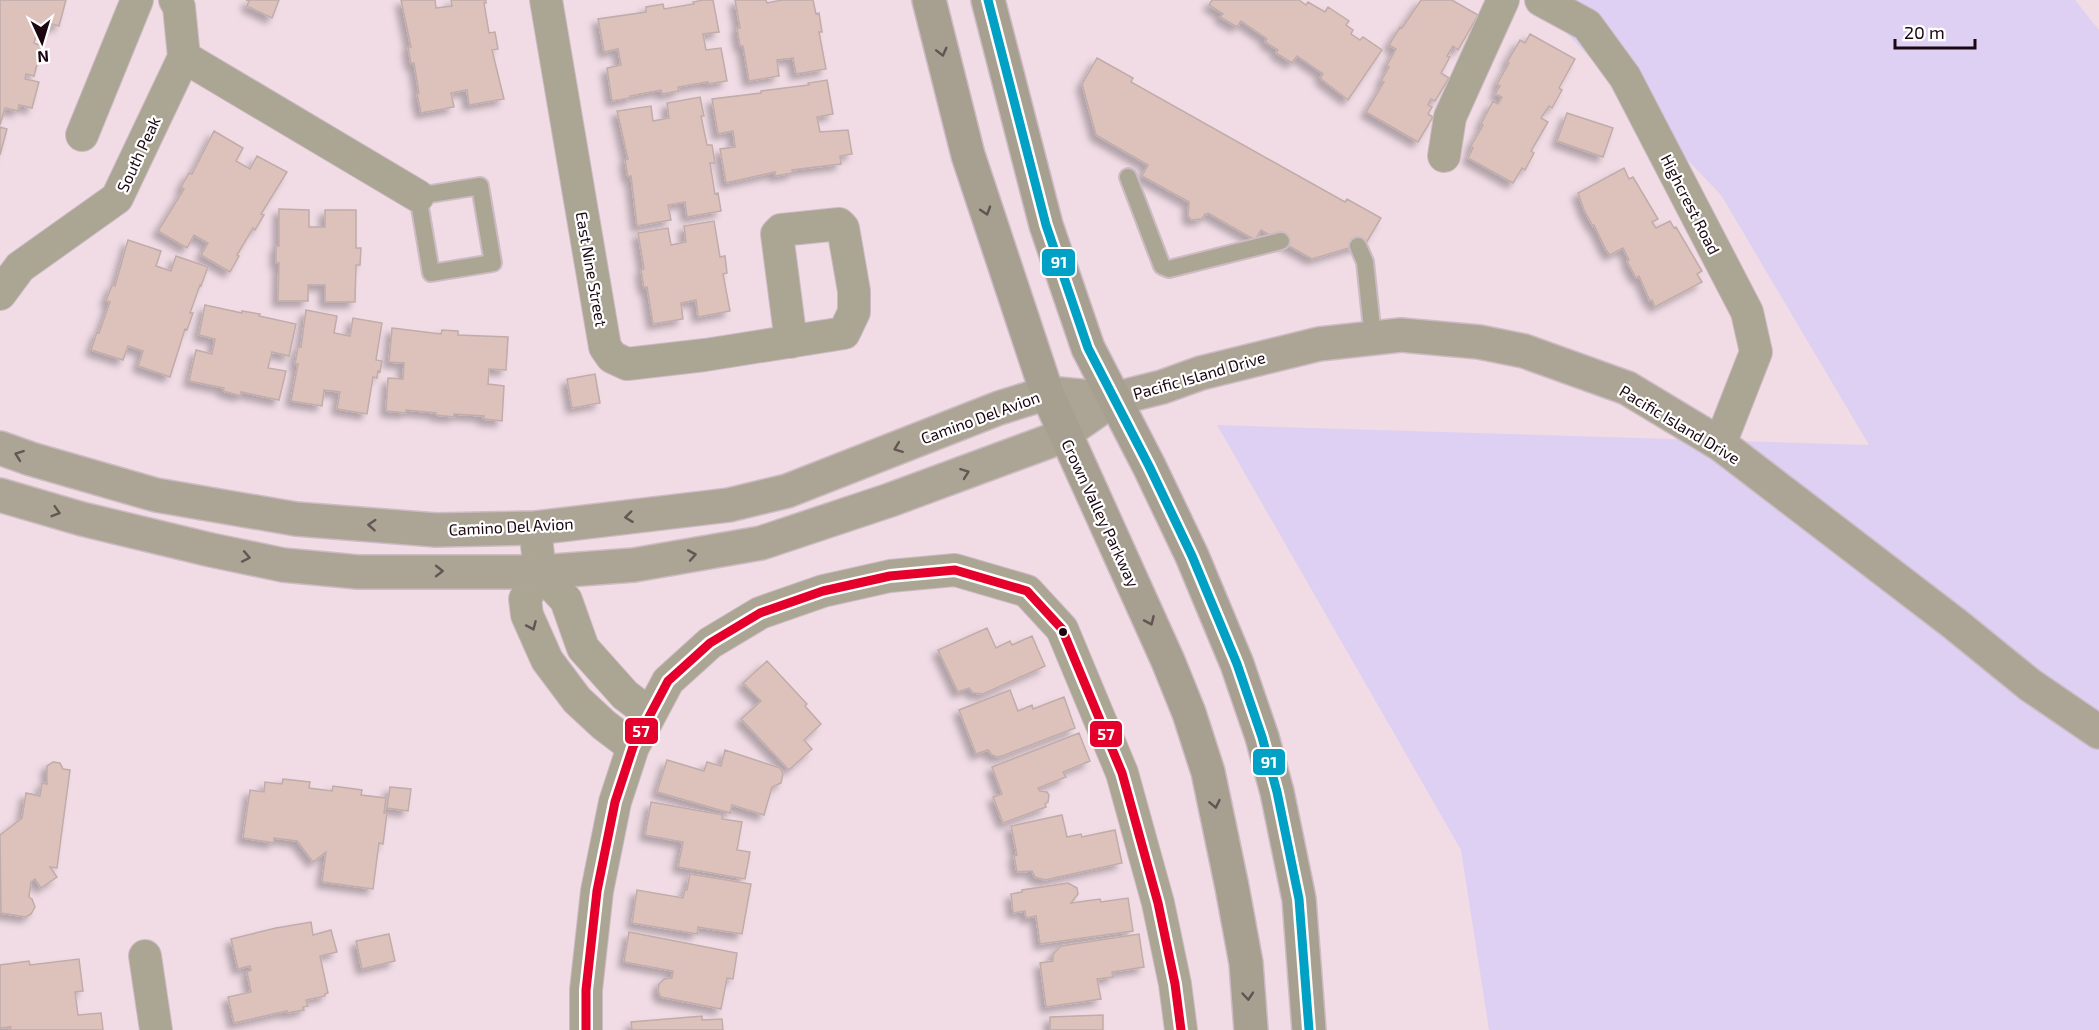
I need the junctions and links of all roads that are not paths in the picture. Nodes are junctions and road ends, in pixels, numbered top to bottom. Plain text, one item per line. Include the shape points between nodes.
1 (137, 0) edge
2 (175, 0) edge
3 (546, 0) edge
4 (929, 0) edge
5 (988, 0) edge
6 (1503, 0) edge
7 (1541, 0) edge
8 (184, 57) junction
9 (82, 135) dead end
10 (1444, 156) dead end
11 (1128, 177) dead end
12 (418, 196) junction
13 (1281, 241) dead end
14 (1358, 246) dead end
15 (10, 267) edge
16 (0, 294) edge
17 (1373, 338) junction
18 (790, 342) dead end
19 (1047, 393) junction
20 (1114, 399) junction
21 (1064, 434) junction
22 (1720, 444) junction
23 (0, 448) edge
24 (0, 495) edge
25 (535, 528) junction
26 (540, 572) junction
27 (605, 672) junction
28 (577, 700) junction
29 (650, 714) junction
30 (2099, 732) edge
31 (633, 747) junction
32 (145, 956) dead end
33 (156, 1030) edge
34 (586, 1030) edge
35 (1181, 1030) edge
36 (1251, 1030) edge
37 (1309, 1030) edge

1 - 9 street
2 - 8 street
3 - 18 street, East Nine Street via 605,347 612,357 627,364
4 -> 19 main road, Crown Valley Parkway via 968,155
5 - 20 main road via 1046,225 1088,348
6 - 10 street via 1450,117
7 - 22 street, Highcrest Road via 1587,26 1626,77 1747,312 1756,352
8 - 12 street
8 - 15 street, South Peak via 117,198
11 - 13 lane via 1162,266 1169,269
12 - 12 lane via 430,273 493,263 480,186
14 - 17 lane via 1365,262
15 - 16 street, South Peak
17 - 20 main road, Pacific Island Drive via 1319,344
17 - 22 main road, Pacific Island Drive via 1412,336 1524,351 1627,388
19 - 20 main road, Camino Del Avion
19 - 21 main road, Crown Valley Parkway
19 -> 25 main road, Camino Del Avion via 787,491 729,506
20 - 21 main road
20 - 37 main road via 1192,556 1237,664 1262,738 1299,899
26 -> 21 main road via 634,565 761,543 1021,453
21 -> 36 main road, Crown Valley Parkway via 1168,661 1208,772 1246,963
22 - 30 main road, Pacific Island Drive via 2030,685
25 -> 23 main road, Camino Del Avion via 436,530 296,519 156,495
24 -> 26 main road via 93,522 284,564 358,572
25 - 26 street
26 - 27 street via 566,600 584,648
26 -> 28 street via 525,599 527,615 547,660
27 - 28 street
27 - 29 street via 625,695
28 - 31 street
29 - 31 street
29 - 35 street via 668,681 711,642 760,613 823,591 890,576 955,570 1027,591 1062,628 1122,773 1158,903 1176,984
31 - 34 street via 615,802 597,891 586,990
32 - 33 street

